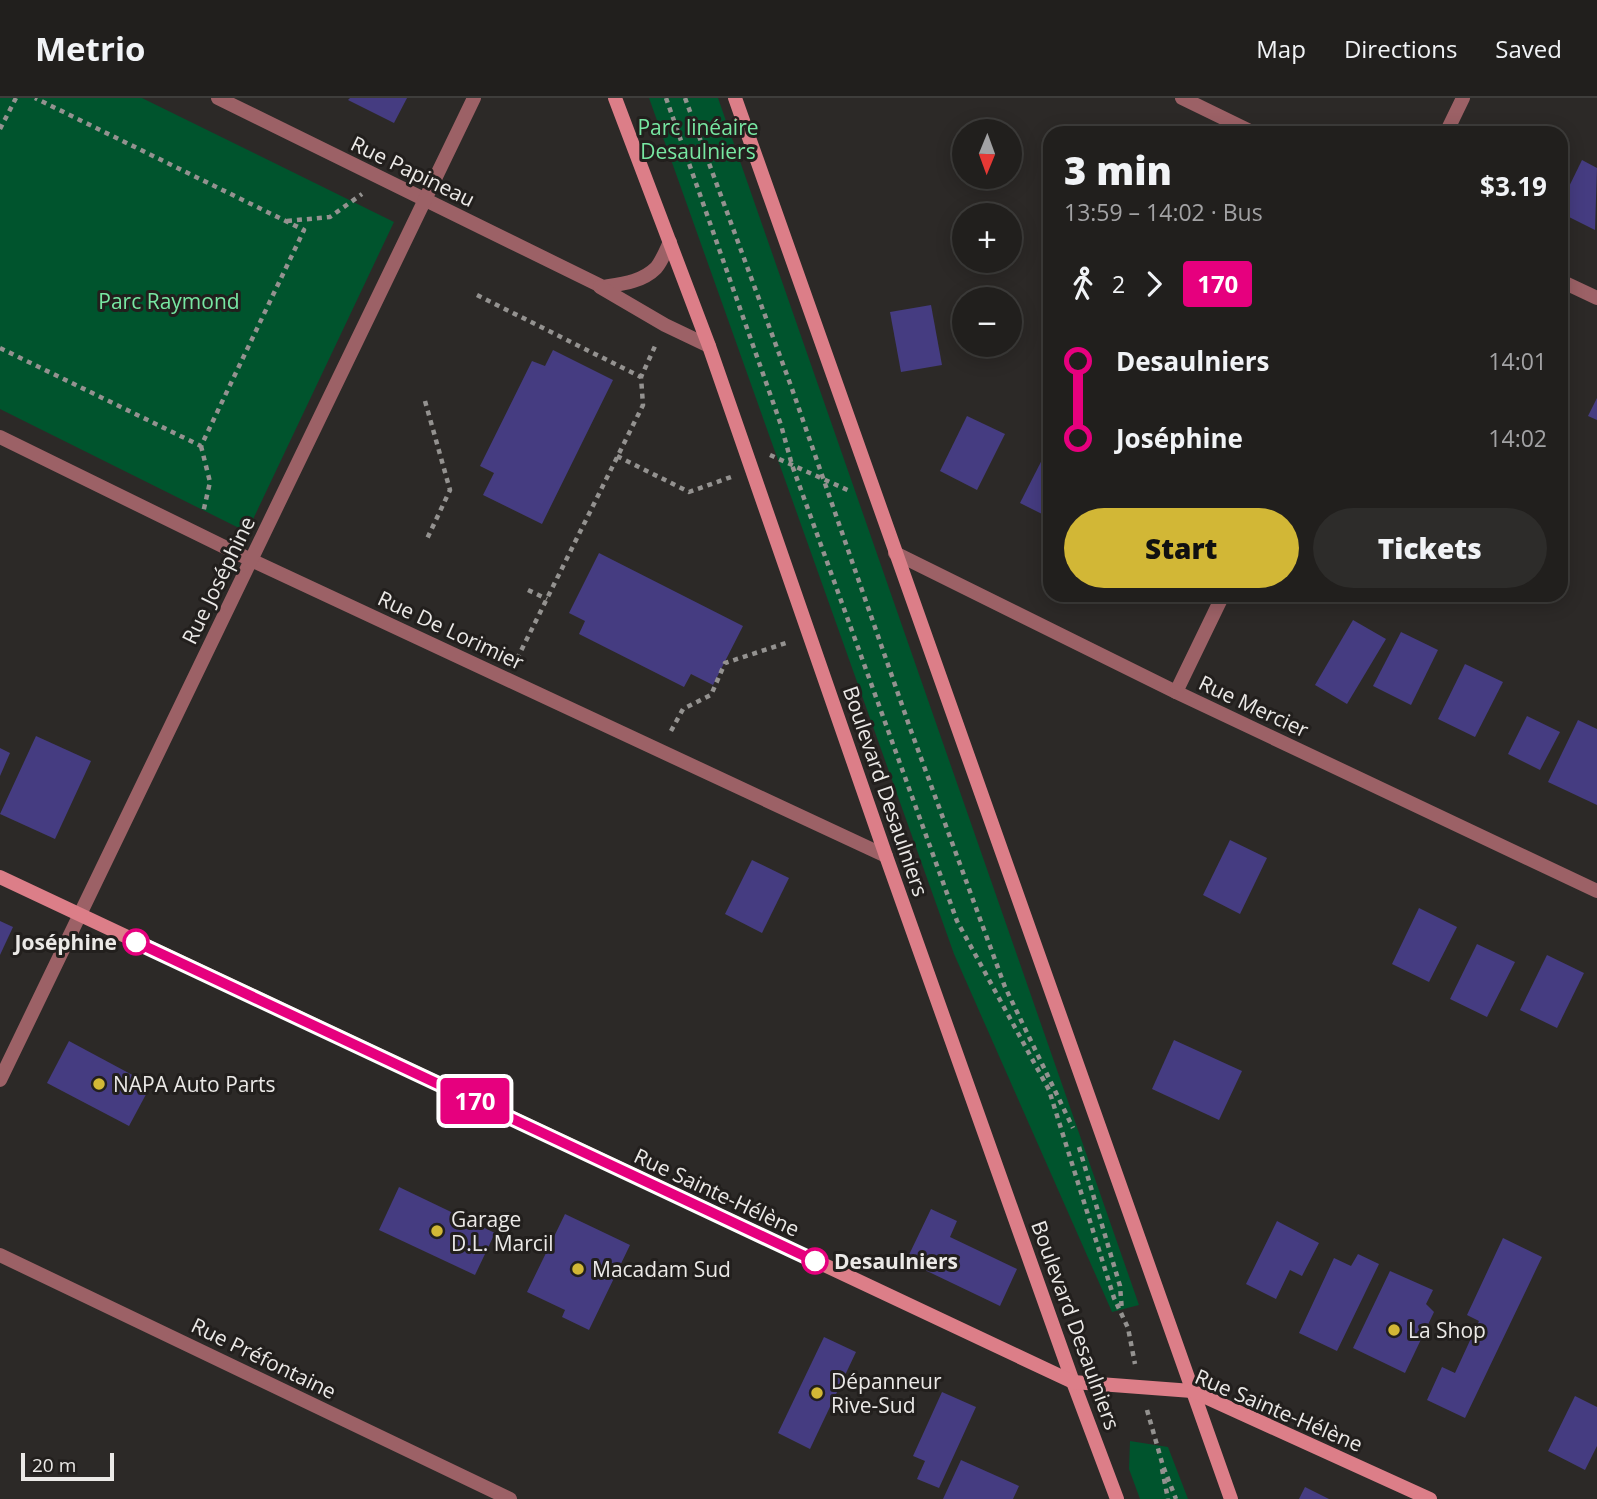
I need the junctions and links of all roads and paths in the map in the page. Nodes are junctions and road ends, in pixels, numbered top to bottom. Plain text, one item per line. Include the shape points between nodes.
1 (16, 98) edge
2 (35, 98) edge
3 (218, 98) edge
4 (474, 98) edge
5 (615, 98) edge
6 (666, 98) edge
7 (685, 98) edge
8 (735, 98) edge
9 (1182, 98) edge
10 (1463, 98) edge
11 (1240, 126) edge
12 (1449, 126) edge
13 (0, 129) edge
14 (382, 179) junction
15 (425, 200) junction
16 (286, 221) junction
17 (670, 242) junction
18 (590, 281) junction
19 (1568, 284) edge
20 (477, 295) dead end
21 (1597, 298) edge
22 (665, 325) junction
23 (709, 346) junction
24 (0, 348) edge
25 (641, 377) junction
26 (425, 401) dead end
27 (0, 437) edge
28 (743, 443) junction
29 (201, 446) junction
30 (617, 456) junction
31 (792, 465) junction
32 (752, 470) junction
33 (823, 479) junction
34 (878, 504) junction
35 (199, 534) junction
36 (426, 541) dead end
37 (895, 553) junction
38 (251, 560) junction
39 (528, 590) dead end
40 (547, 599) junction
41 (1220, 602) edge
42 (810, 635) junction
43 (507, 679) junction
44 (1176, 692) junction
45 (660, 751) junction
46 (886, 856) junction
47 (0, 877) edge
48 (1597, 891) edge
49 (79, 915) junction
50 (0, 1080) edge
51 (0, 1255) edge
52 (1122, 1315) junction
53 (1128, 1328) dead end
54 (1073, 1382) junction
55 (1192, 1391) junction
56 (510, 1499) edge
57 (1117, 1499) edge
58 (1168, 1499) edge
59 (1176, 1499) edge
60 (1231, 1499) edge
61 (1430, 1499) edge

1 - 13 path
2 - 16 path
3 - 14 street, Rue Papineau
4 - 15 street, Rue Joséphine
5 - 17 street, Boulevard Desaulniers
6 - 31 path
7 - 33 path
8 - 34 street
9 - 11 street
10 - 12 street
14 - 15 street, Rue Papineau
14 - 16 path via 330,217
15 - 18 street, Rue Papineau
15 - 38 street, Rue Joséphine
16 - 29 path via 304,230
17 - 18 street, Rue Papineau via 657,267 632,283 603,287
17 - 23 street, Boulevard Desaulniers
18 - 22 street, Rue Papineau
19 - 21 street
20 - 25 path
22 - 23 street, Rue Papineau
22 - 25 path
23 - 28 street, Boulevard Desaulniers
24 - 29 path
25 - 30 path via 642,405
26 - 36 path via 450,490
27 - 35 street, Rue De Lorimier
28 - 31 path
28 - 32 street, Boulevard Desaulniers
29 - 35 path via 210,482
30 - 32 path via 688,492
30 - 40 path
31 - 33 path
31 - 52 path via 957,921 1049,1090
32 - 42 street, Boulevard Desaulniers
33 - 34 path
33 - 52 path via 1005,987 1077,1137 1120,1286
34 - 37 street
35 - 38 street, Rue De Lorimier
37 - 44 street, Rue Mercier
37 - 55 street
38 - 43 street, Rue De Lorimier
38 - 49 street, Rue Joséphine
39 - 40 path
40 - 43 path
41 - 44 street
42 - 45 path via 725,663 711,695 683,709
42 - 46 street, Boulevard Desaulniers
43 - 45 street, Rue De Lorimier
44 - 48 street, Rue Mercier
45 - 46 street, Rue De Lorimier
46 - 54 street, Boulevard Desaulniers
47 - 49 street, Rue Sainte-Hélène
49 - 50 street, Rue Joséphine
49 - 54 street, Rue Sainte-Hélène
51 - 56 street, Rue Préfontaine
52 - 53 path
54 - 55 street, Rue Sainte-Hélène
54 - 57 street, Boulevard Desaulniers
55 - 60 street
55 - 61 street, Rue Sainte-Hélène
58 - 59 path via 1156,1441

